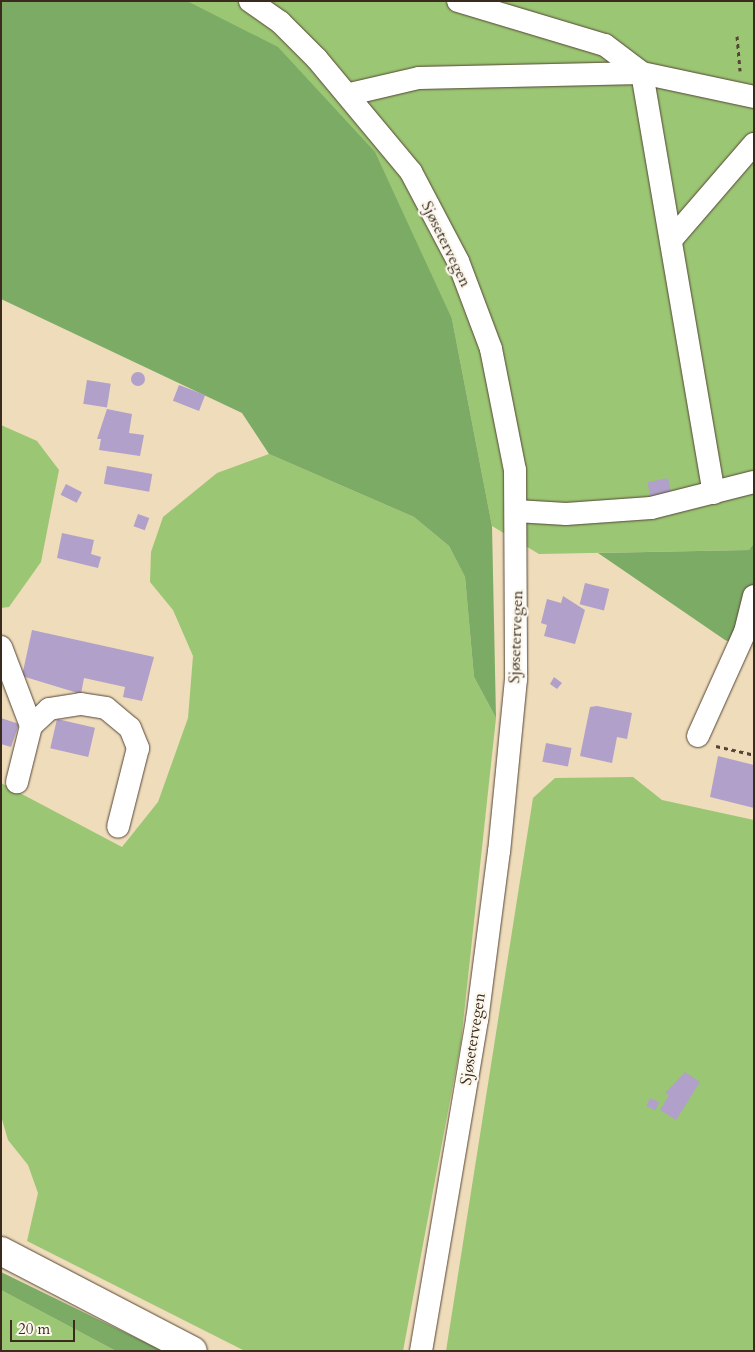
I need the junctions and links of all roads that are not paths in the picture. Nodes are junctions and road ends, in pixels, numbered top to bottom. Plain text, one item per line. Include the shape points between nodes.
1 (250, 1) edge
2 (458, 1) edge
3 (642, 73) junction
4 (350, 94) junction
5 (748, 96) edge
6 (754, 144) edge
7 (671, 240) junction
8 (754, 482) edge
9 (714, 493) junction
10 (516, 511) junction
11 (754, 596) edge
12 (1, 647) edge
13 (31, 726) junction
14 (698, 736) road end
15 (17, 782) dead end
16 (118, 826) dead end
17 (1, 1251) edge
18 (192, 1351) edge
19 (421, 1351) edge

1 - 4 street, Sjøsetervegen via 280,22
2 - 3 street via 605,45
3 - 4 street via 420,78
3 - 5 street
3 - 7 street
4 - 10 street, Sjøsetervegen via 411,172 458,261 491,350 514,470
6 - 7 street
7 - 9 street
8 - 9 street
9 - 10 street via 651,508 566,514
10 - 19 street, Sjøsetervegen via 516,679 499,851 477,1020
11 - 14 street via 745,632
12 - 13 street
13 - 15 street
13 - 16 street via 49,709 81,704 106,708 130,728 138,748
17 - 18 main road

